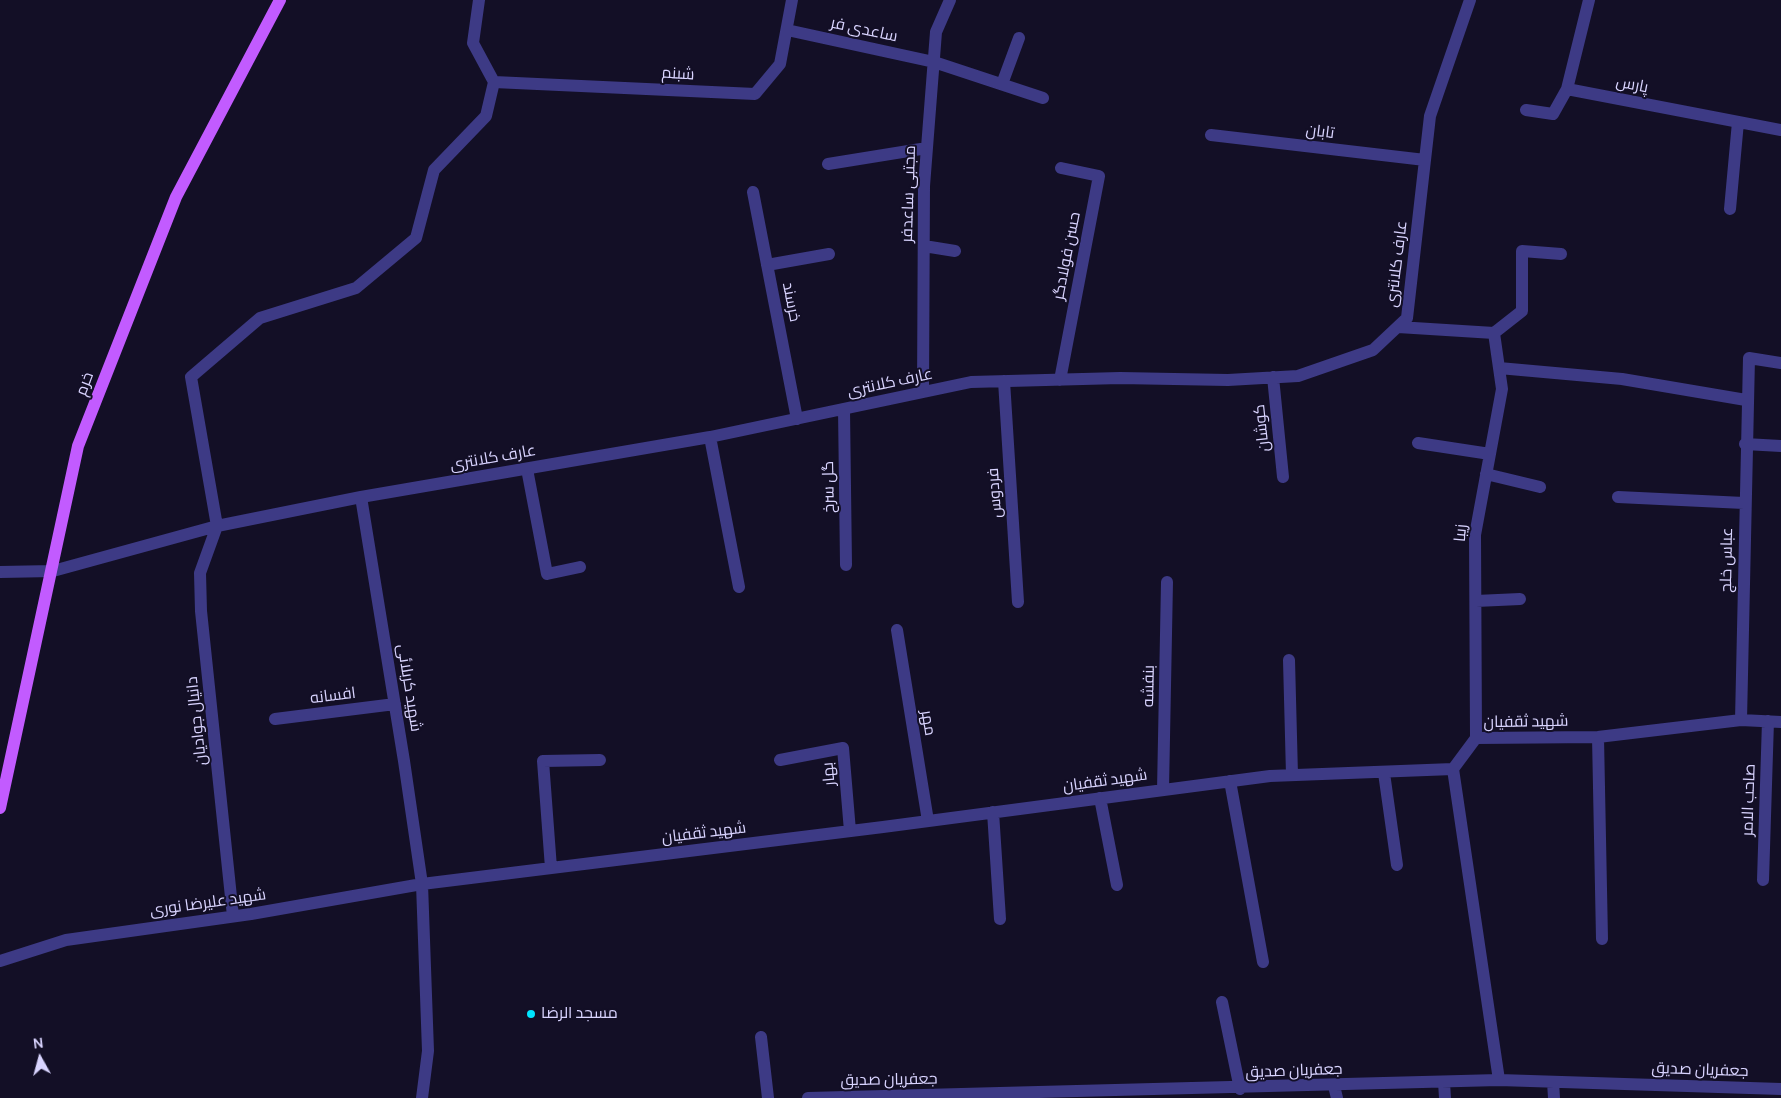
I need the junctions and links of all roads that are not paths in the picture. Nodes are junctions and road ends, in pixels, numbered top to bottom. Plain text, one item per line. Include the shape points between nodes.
1 (280, 0) edge
2 (479, 0) edge
3 (792, 0) edge
4 (950, 0) edge
5 (1470, 0) edge
6 (1589, 0) edge
7 (787, 30) junction
8 (1019, 38) dead end
9 (934, 62) junction
10 (494, 82) junction
11 (1002, 84) junction
12 (1567, 89) junction
13 (1043, 98) dead end
14 (1526, 110) dead end
15 (1738, 122) junction
16 (1781, 130) edge
17 (1211, 135) dead end
18 (926, 148) junction
19 (1425, 160) junction
20 (828, 164) dead end
21 (1061, 168) dead end
22 (753, 192) dead end
23 (1730, 209) dead end
24 (924, 246) junction
25 (955, 251) dead end
26 (829, 254) dead end
27 (1561, 254) dead end
28 (767, 265) junction
29 (1398, 327) junction
30 (1494, 333) junction
31 (1781, 362) edge
32 (1499, 368) junction
33 (1273, 377) junction
34 (1060, 380) junction
35 (1004, 381) junction
36 (924, 392) junction
37 (1746, 400) junction
38 (844, 409) junction
39 (797, 419) junction
40 (710, 437) junction
41 (1418, 443) dead end
42 (1745, 444) junction
43 (1781, 446) edge
44 (1490, 454) junction
45 (527, 469) junction
46 (1486, 474) junction
47 (1283, 476) dead end
48 (1540, 487) dead end
49 (361, 497) junction
50 (1618, 497) dead end
51 (1744, 503) junction
52 (217, 526) junction
53 (846, 565) dead end
54 (580, 567) dead end
55 (52, 571) junction
56 (0, 572) edge
57 (1167, 582) dead end
58 (739, 587) dead end
59 (1520, 599) dead end
60 (1476, 601) junction
61 (1018, 602) dead end
62 (896, 630) dead end
63 (1289, 660) dead end
64 (395, 704) junction
65 (275, 719) dead end
66 (1741, 720) junction
67 (1768, 722) junction
68 (1781, 722) edge
69 (1598, 737) junction
70 (1476, 738) junction
71 (600, 760) dead end
72 (780, 760) dead end
73 (1453, 769) junction
74 (4, 771) edge
75 (1384, 773) junction
76 (1292, 775) junction
77 (1230, 781) junction
78 (1163, 790) junction
79 (1100, 798) junction
80 (0, 808) edge
81 (993, 812) junction
82 (928, 821) junction
83 (850, 831) junction
84 (1397, 866) dead end
85 (550, 868) junction
86 (1763, 880) dead end
87 (422, 884) junction
88 (1118, 885) dead end
89 (233, 916) junction
90 (1000, 920) dead end
91 (1602, 939) dead end
92 (0, 961) edge
93 (1263, 962) dead end
94 (1222, 1002) dead end
95 (761, 1037) dead end
96 (1498, 1080) junction
97 (1444, 1082) junction
98 (1553, 1082) junction
99 (1240, 1088) junction
100 (1781, 1089) edge
101 (1336, 1092) edge
102 (1047, 1095) edge
103 (422, 1098) edge
104 (768, 1098) edge
105 (808, 1098) edge
106 (1445, 1098) edge
107 (1554, 1098) edge

1 - 55 main road, خرم via 176,197 78,446
2 - 10 street via 473,43
3 - 7 street, شبنم
4 - 9 street, مجتبی ساعدفر via 936,32
5 - 19 street, عارف کلانتری via 1430,116
6 - 12 street
7 - 9 street, ساعدی فر
7 - 10 street, شبنم via 780,64 755,94
8 - 11 street
9 - 11 street, ساعدی فر
9 - 18 street, مجتبی ساعدفر
10 - 52 street via 486,116 434,170 416,238 356,288 260,318 191,377
11 - 13 street, ساعدی فر
12 - 14 street via 1553,114
12 - 15 street, پارس
15 - 16 street, پارس
15 - 23 street
17 - 19 street, تابان
18 - 20 street
18 - 24 street, مجتبی ساعدفر
19 - 29 street, عارف کلانتری via 1407,318
21 - 34 street, حسن فولادگر via 1099,176
22 - 28 street, خرسند
24 - 25 street
24 - 36 street, مجتبی ساعدفر
26 - 28 street
27 - 30 street via 1522,251 1522,311
28 - 39 street, خرسند
29 - 30 street
29 - 33 street, عارف کلانتری via 1373,350 1298,376
30 - 32 street, زیبا
31 - 37 street, عباس خلج via 1749,358
32 - 37 street via 1622,379
32 - 44 street, زیبا via 1502,389
33 - 34 street, عارف کلانتری
33 - 47 street, کوشان
34 - 35 street, عارف کلانتری
35 - 36 street, عارف کلانتری via 971,382
35 - 61 street, فردوس
36 - 38 street, عارف کلانتری
37 - 42 street, عباس خلج
38 - 39 street, عارف کلانتری
38 - 53 street, گل سرخ
39 - 40 street, عارف کلانتری
40 - 45 street, عارف کلانتری
40 - 58 street
41 - 44 street
42 - 43 street
42 - 51 street, عباس خلج
44 - 46 street, زیبا
45 - 49 street, عارف کلانتری
45 - 54 street via 548,574
46 - 48 street
46 - 60 street, زیبا via 1476,535
49 - 52 street, عارف کلانتری
49 - 64 street, شهید کربلائی
50 - 51 street
51 - 66 street, عباس خلج
52 - 55 street, عارف کلانتری
52 - 89 street, دانیال جوادیان via 200,573 201,611
55 - 56 street, عارف کلانتری
55 - 74 main road, خرم
57 - 78 street, بنفشه
59 - 60 street
60 - 70 street, زیبا
62 - 82 street, مهر
63 - 76 street
64 - 65 street, افسانه
64 - 87 street, شهید کربلائی
66 - 67 street, شهید ثقفیان
66 - 69 street, شهید ثقفیان
67 - 68 street, شهید ثقفیان
67 - 86 street, صاحب الامر
69 - 70 street, شهید ثقفیان
69 - 91 street
70 - 73 street, شهید ثقفیان
71 - 85 street via 543,761
72 - 83 street, بهار via 843,748
73 - 75 street, شهید ثقفیان
73 - 96 street
74 - 80 main road, خرم
75 - 76 street, شهید ثقفیان
75 - 84 street
76 - 77 street, شهید ثقفیان
77 - 78 street, شهید ثقفیان
77 - 93 street
78 - 79 street, شهید ثقفیان
79 - 81 street, شهید ثقفیان
79 - 88 street
81 - 82 street, شهید ثقفیان
81 - 90 street
82 - 83 street, شهید ثقفیان
83 - 85 street, شهید ثقفیان
85 - 87 street, شهید ثقفیان
87 - 89 street, شهید علیرضا نوری
87 - 103 street, شهید کربلائی via 428,1051
89 - 92 street, شهید علیرضا نوری via 66,940
94 - 99 street
95 - 104 street
96 - 97 street, جعفریان صدیق
96 - 98 street, جعفریان صدیق
97 - 101 street, جعفریان صدیق
97 - 106 street
98 - 100 street, جعفریان صدیق
98 - 107 street
99 - 101 street, جعفریان صدیق
99 - 102 street, جعفریان صدیق
102 - 105 street, جعفریان صدیق

